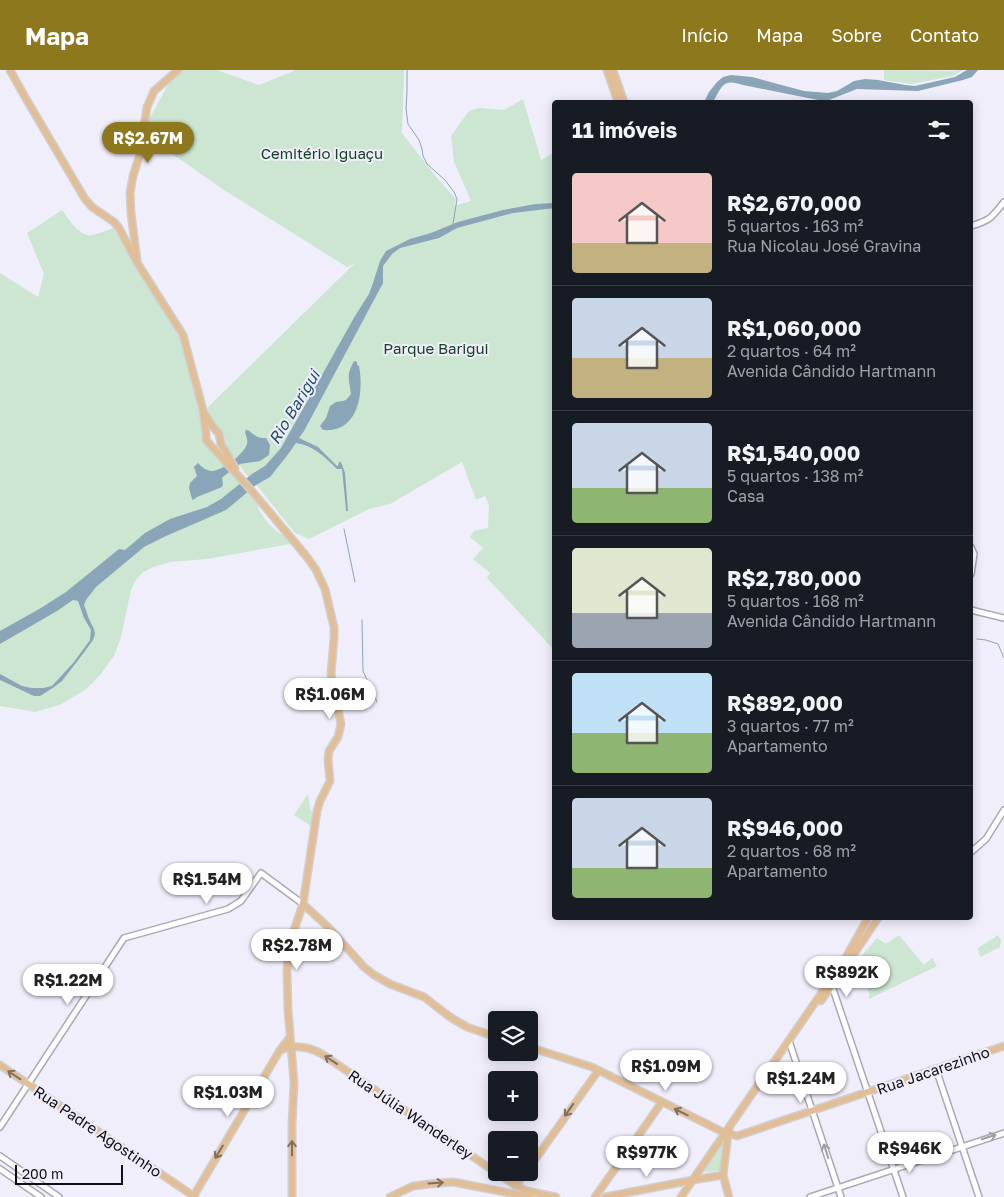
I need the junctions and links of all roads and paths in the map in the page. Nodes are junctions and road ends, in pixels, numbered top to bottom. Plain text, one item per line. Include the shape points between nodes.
1 (10, 70) edge
2 (178, 70) edge
3 (607, 70) edge
4 (613, 70) edge
5 (617, 100) edge
6 (623, 100) edge
7 (1004, 202) edge
8 (973, 225) edge
9 (138, 264) junction
10 (203, 410) junction
11 (216, 431) junction
12 (206, 433) junction
13 (219, 440) junction
14 (209, 444) junction
15 (227, 460) junction
16 (973, 610) edge
17 (1004, 618) edge
18 (1004, 810) edge
19 (973, 850) edge
20 (303, 904) junction
21 (877, 920) edge
22 (880, 920) edge
23 (867, 921) edge
24 (872, 928) junction
25 (830, 984) junction
26 (488, 1034) edge
27 (290, 1037) junction
28 (790, 1043) junction
29 (1004, 1046) edge
30 (291, 1047) junction
31 (305, 1047) junction
32 (280, 1050) junction
33 (538, 1051) edge
34 (0, 1065) edge
35 (598, 1070) junction
36 (936, 1070) junction
37 (29, 1084) junction
38 (868, 1092) junction
39 (662, 1102) junction
40 (812, 1111) junction
41 (0, 1128) edge
42 (1004, 1133) edge
43 (726, 1134) junction
44 (962, 1147) junction
45 (538, 1155) edge
46 (0, 1156) edge
47 (6, 1160) junction
48 (488, 1167) edge
49 (0, 1169) edge
50 (894, 1169) junction
51 (723, 1175) junction
52 (693, 1180) junction
53 (509, 1181) joint
54 (519, 1181) edge
55 (516, 1186) junction
56 (601, 1188) junction
57 (838, 1188) junction
58 (503, 1191) junction
59 (516, 1194) junction
60 (41, 1197) edge
61 (59, 1197) edge
62 (194, 1197) edge
63 (292, 1197) edge
64 (390, 1197) edge
65 (530, 1197) edge
66 (556, 1197) edge
67 (595, 1197) edge
68 (606, 1197) edge
69 (681, 1197) edge
70 (728, 1197) edge
71 (810, 1197) edge
72 (841, 1197) edge
73 (903, 1197) edge
74 (979, 1197) edge

1 - 9 main road via 85,199 117,225
2 - 9 main road via 154,91 147,107 130,193
3 - 5 main road
4 - 6 main road
7 - 8 street via 990,219
9 - 10 main road via 184,339
10 - 11 main road
10 - 12 main road
11 - 12 main road
11 - 13 main road
12 - 14 main road
13 - 14 main road
13 - 15 main road
14 - 15 main road
15 - 20 main road via 316,570 325,589 334,627 331,674 341,724 328,755 330,781 317,811
16 - 17 street
18 - 19 street via 990,835
20 - 26 main road via 374,975 424,996 467,1027
20 - 27 main road via 288,955 286,987
20 - 37 street via 261,873 241,901 223,911 124,938
21 - 24 main road
22 - 24 street
23 - 24 main road
23 - 25 main road
24 - 25 main road
25 - 28 main road
25 - 38 street
27 - 30 main road
27 - 31 main road, Rua Júlia Wanderley
27 - 32 main road
28 - 40 street
28 - 43 main road
29 - 36 main road, Rua Jacarezinho
30 - 31 main road, Rua Júlia Wanderley
30 - 32 main road, Rua Júlia Wanderley
63 -> 30 main road via 294,1082
48 -> 31 main road, Rua Júlia Wanderley via 328,1058
32 -> 62 main road
33 - 35 main road
37 -> 34 main road, Rua Padre Agostinho
35 - 39 main road
35 -> 45 main road
36 - 38 main road, Rua Jacarezinho
36 - 44 street
37 - 41 street
37 - 62 main road, Rua Padre Agostinho
38 - 40 main road, Rua Jacarezinho
38 - 50 street
43 -> 39 main road
39 - 56 main road
40 - 43 main road, Rua Jacarezinho via 740,1136
57 -> 40 street
44 -> 42 street
43 - 51 main road
43 - 52 main road
44 - 50 street
44 - 74 street
46 - 47 street
47 - 49 street
47 - 61 street
49 - 60 street
50 - 57 street
50 - 73 street
51 - 52 main road
51 - 70 main road
52 - 68 main road
52 - 69 main road
53 - 55 main road, Rua Júlia Wanderley
53 - 58 main road
54 - 55 main road
55 - 59 street
55 - 66 main road, Rua Júlia Wanderley
56 - 67 main road
56 - 68 main road
57 - 71 street
57 - 72 street
58 - 59 main road
64 -> 58 main road via 414,1186 453,1182
59 - 65 main road

